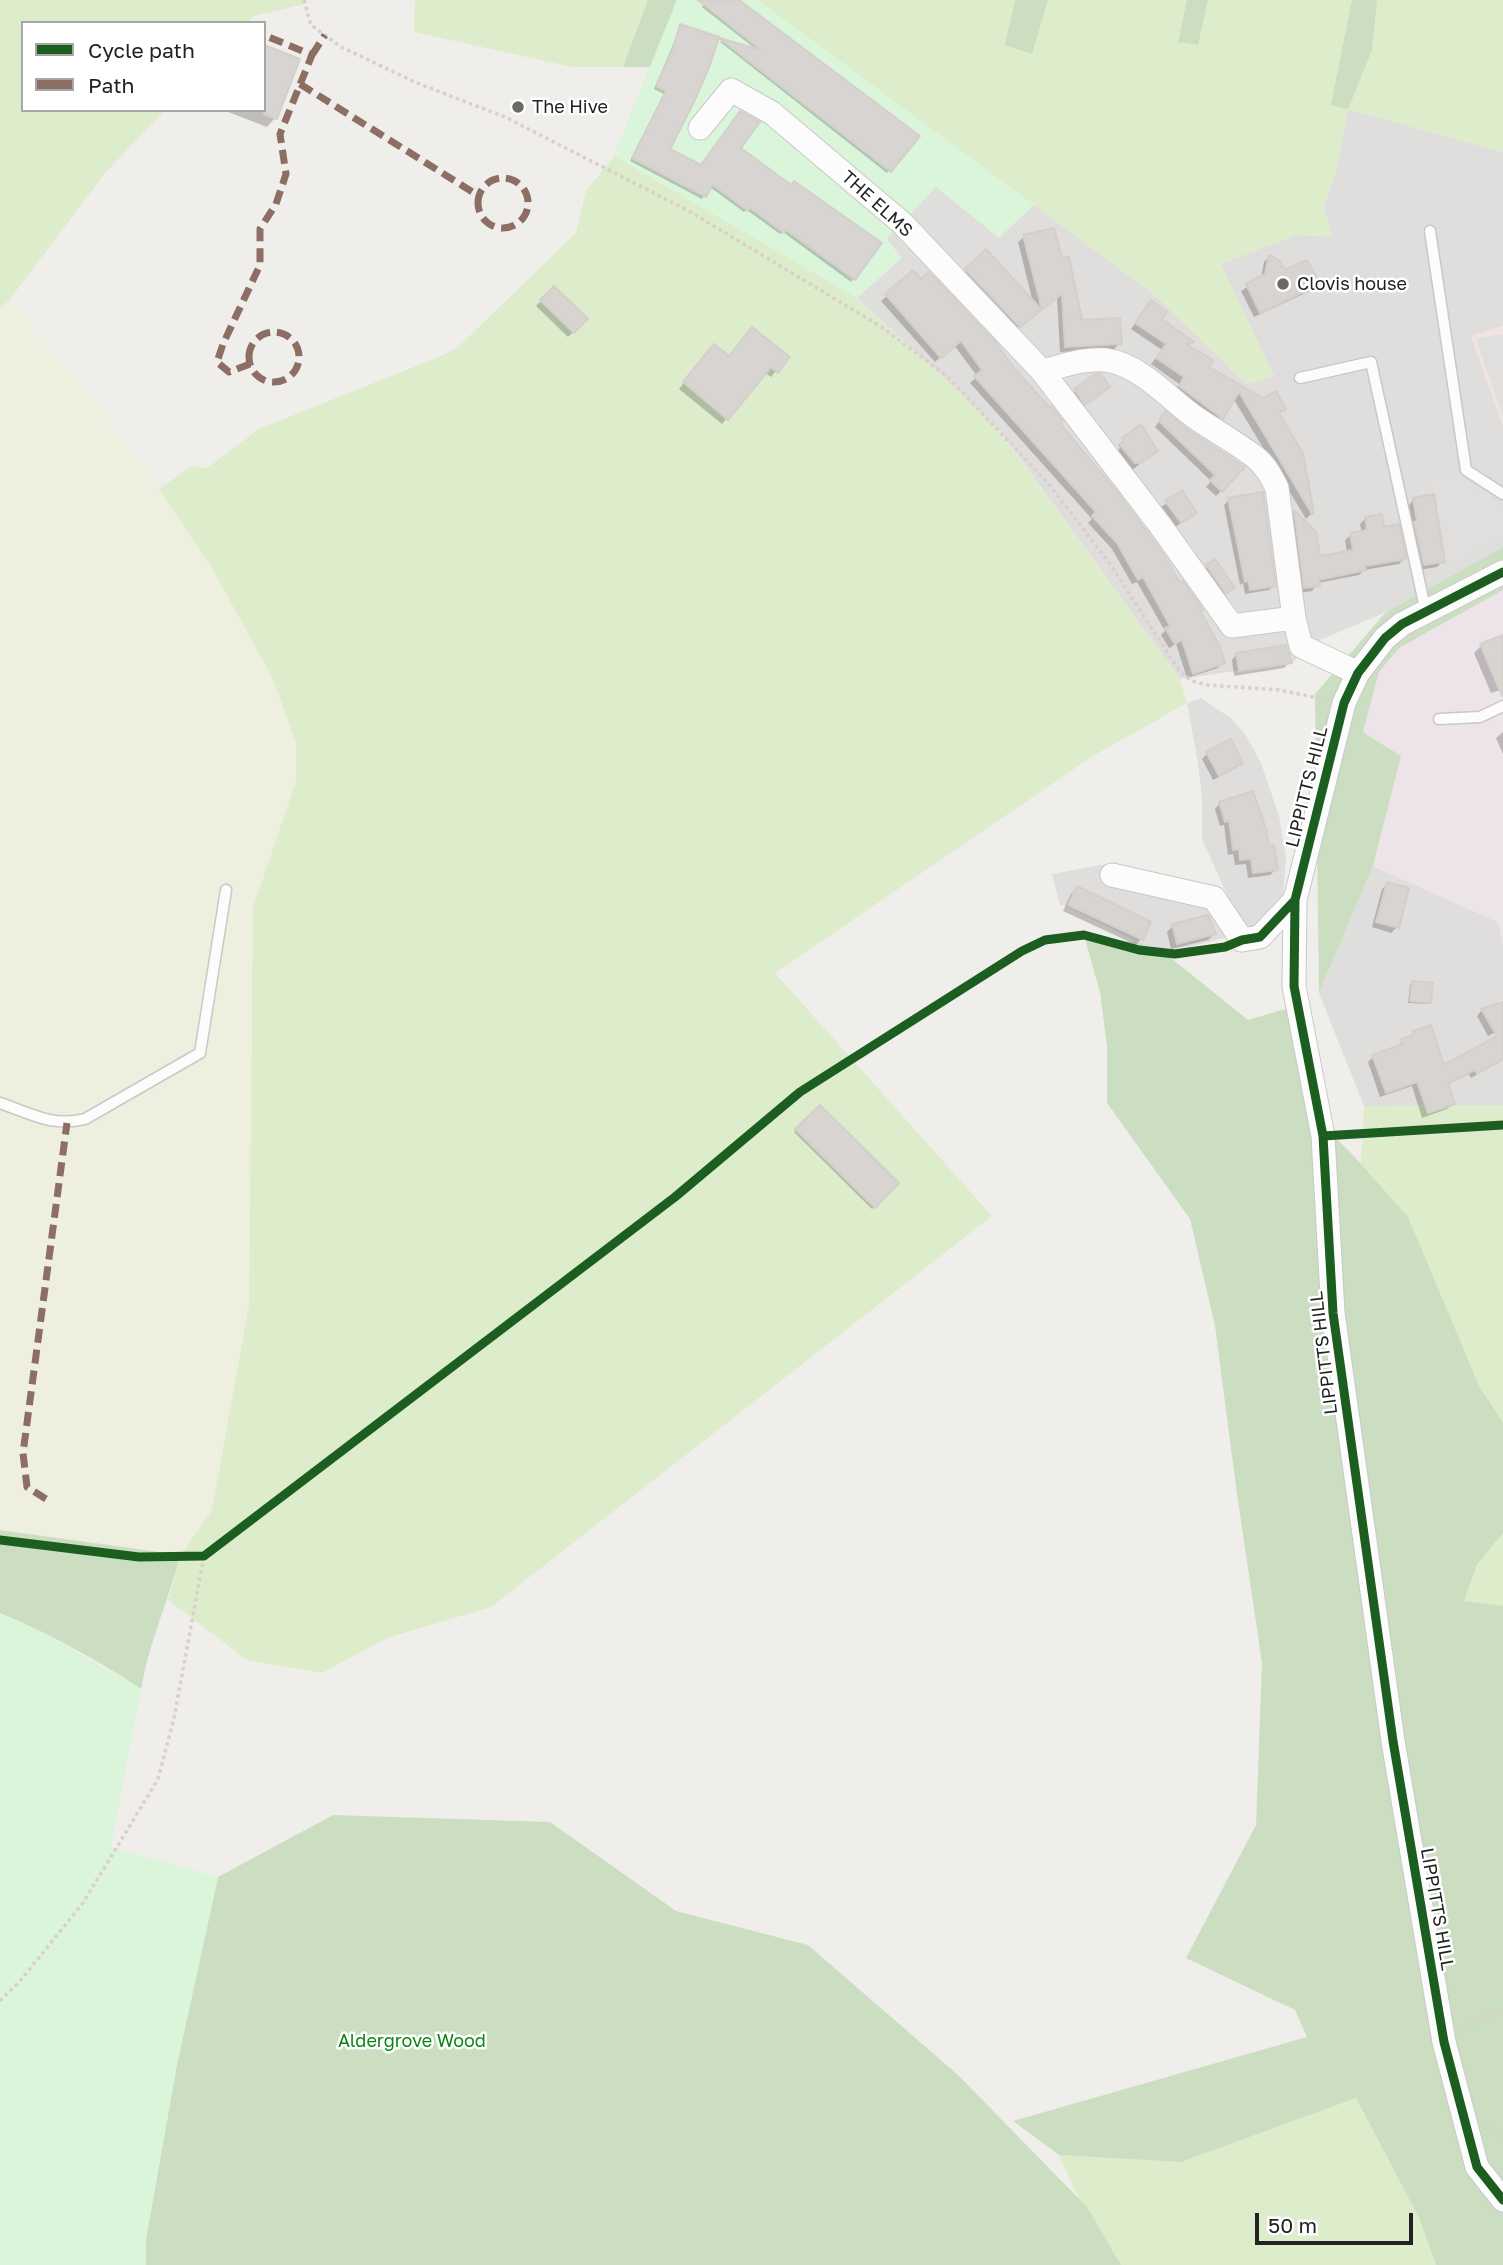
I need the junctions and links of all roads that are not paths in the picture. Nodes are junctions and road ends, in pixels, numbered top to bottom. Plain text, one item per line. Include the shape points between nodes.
1 (700, 128) dead end
2 (1430, 231) dead end
3 (1042, 372) junction
4 (1300, 378) dead end
5 (1503, 494) edge
6 (1503, 572) edge
7 (1426, 612) junction
8 (1294, 618) junction
9 (1358, 673) junction
10 (1503, 706) edge
11 (1439, 719) dead end
12 (1112, 875) dead end
13 (226, 890) dead end
14 (1295, 900) junction
15 (0, 1103) edge
16 (1503, 2200) edge

1 - 3 street, THE ELMS via 731,90 772,113 902,223
2 - 5 lane via 1466,470
3 - 8 street, THE ELMS via 1232,626
3 - 8 street via 1081,361 1119,363 1269,470 1277,488
4 - 7 lane via 1371,362
6 - 7 street, LIPPITTS HILL
7 - 9 street, LIPPITTS HILL via 1385,638
8 - 9 street via 1301,646
9 - 14 street, LIPPITTS HILL via 1343,703
10 - 11 lane via 1480,717
12 - 14 street via 1214,898 1242,940 1260,937
13 - 15 lane via 200,1052 85,1119 56,1123
14 - 16 street, LIPPITTS HILL via 1294,986 1323,1136 1333,1313 1392,1741 1444,2042 1477,2166

